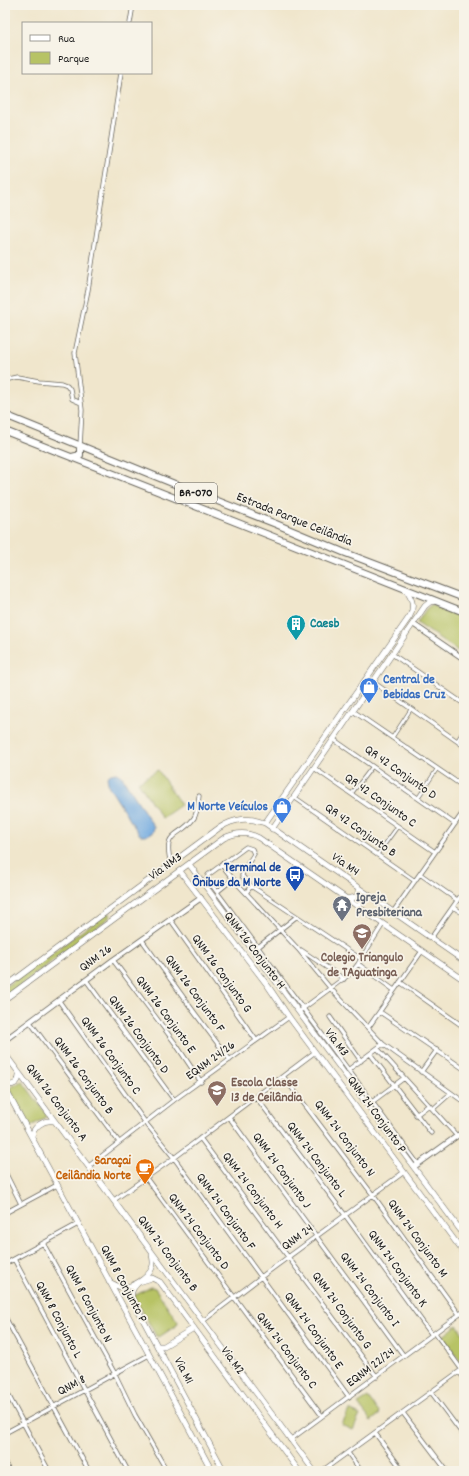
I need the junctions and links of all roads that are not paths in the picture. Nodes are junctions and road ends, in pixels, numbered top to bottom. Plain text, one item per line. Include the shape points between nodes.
1 (134, 5) edge
2 (130, 22) edge
3 (121, 74) edge
4 (5, 379) edge
5 (81, 403) junction
6 (5, 415) edge
7 (5, 431) edge
8 (80, 446) junction
9 (72, 457) junction
10 (312, 539) junction
11 (307, 550) junction
12 (404, 589) junction
13 (464, 598) edge
14 (436, 601) junction
15 (464, 612) edge
16 (410, 616) junction
17 (414, 621) junction
18 (392, 654) junction
19 (464, 659) edge
20 (373, 682) junction
21 (464, 704) edge
22 (411, 709) junction
23 (353, 711) junction
24 (464, 730) edge
25 (392, 738) junction
26 (333, 739) junction
27 (457, 741) junction
28 (464, 746) edge
29 (372, 766) junction
30 (314, 768) junction
31 (438, 769) junction
32 (464, 787) edge
33 (352, 793) junction
34 (199, 796) dead end
35 (294, 797) junction
36 (418, 798) junction
37 (278, 805) junction
38 (285, 810) junction
39 (464, 811) edge
40 (265, 823) junction
41 (455, 824) junction
42 (398, 826) junction
43 (272, 829) junction
44 (209, 836) junction
45 (194, 846) junction
46 (213, 846) junction
47 (435, 852) junction
48 (202, 854) junction
49 (377, 855) junction
50 (171, 864) junction
51 (189, 864) junction
52 (222, 864) junction
53 (180, 870) junction
54 (420, 874) junction
55 (200, 879) junction
56 (233, 879) junction
57 (415, 881) junction
58 (192, 886) junction
59 (251, 886) junction
60 (358, 887) junction
61 (464, 891) edge
62 (217, 892) junction
63 (246, 893) junction
64 (369, 895) junction
65 (201, 898) junction
66 (348, 899) junction
67 (457, 900) junction
68 (118, 903) junction
69 (359, 907) junction
70 (453, 907) junction
71 (107, 911) junction
72 (124, 912) junction
73 (393, 912) junction
74 (464, 914) edge
75 (296, 917) junction
76 (170, 919) junction
77 (112, 920) junction
78 (383, 924) junction
79 (279, 930) junction
80 (431, 938) junction
81 (142, 940) junction
82 (258, 947) junction
83 (298, 949) junction
84 (422, 951) junction
85 (361, 959) junction
86 (113, 960) junction
87 (464, 961) edge
88 (358, 964) junction
89 (344, 979) junction
90 (86, 980) junction
91 (276, 980) junction
92 (464, 980) edge
93 (400, 982) junction
94 (268, 986) junction
95 (5, 987) edge
96 (331, 989) junction
97 (394, 990) junction
98 (5, 999) edge
99 (59, 1001) junction
100 (301, 1010) junction
101 (380, 1012) junction
102 (290, 1017) junction
103 (330, 1017) dead end
104 (30, 1022) junction
105 (464, 1027) edge
106 (368, 1028) junction
107 (5, 1040) edge
108 (256, 1040) junction
109 (383, 1044) junction
110 (378, 1049) junction
111 (437, 1050) junction
112 (315, 1052) junction
113 (5, 1054) edge
114 (371, 1055) junction
115 (321, 1059) junction
116 (230, 1060) junction
117 (361, 1061) junction
118 (464, 1069) edge
119 (348, 1070) junction
120 (19, 1072) junction
121 (421, 1072) junction
122 (283, 1076) junction
123 (404, 1078) junction
124 (349, 1079) junction
125 (201, 1082) junction
126 (5, 1084) edge
127 (394, 1086) junction
128 (5, 1088) edge
129 (451, 1093) junction
130 (256, 1097) junction
131 (174, 1100) junction
132 (372, 1102) junction
133 (464, 1102) edge
134 (429, 1105) junction
135 (433, 1109) junction
136 (416, 1115) junction
137 (228, 1117) junction
138 (54, 1121) junction
139 (145, 1122) junction
140 (464, 1131) edge
141 (431, 1133) dead end
142 (457, 1136) junction
143 (32, 1138) junction
144 (200, 1138) junction
145 (379, 1138) junction
146 (119, 1142) junction
147 (174, 1158) junction
148 (407, 1159) junction
149 (416, 1165) junction
150 (89, 1166) junction
151 (5, 1172) edge
152 (404, 1172) junction
153 (146, 1178) junction
154 (412, 1183) junction
155 (57, 1185) junction
156 (373, 1196) junction
157 (114, 1200) junction
158 (439, 1201) junction
159 (21, 1204) junction
160 (5, 1213) edge
161 (345, 1215) junction
162 (78, 1224) junction
163 (464, 1235) edge
164 (317, 1236) junction
165 (44, 1243) junction
166 (152, 1252) junction
167 (464, 1253) edge
168 (289, 1257) junction
169 (14, 1259) junction
170 (5, 1264) edge
171 (261, 1277) junction
172 (109, 1281) junction
173 (139, 1282) junction
174 (234, 1298) junction
175 (464, 1311) edge
176 (460, 1314) junction
177 (5, 1317) edge
178 (130, 1319) junction
179 (203, 1321) junction
180 (194, 1328) junction
181 (433, 1334) junction
182 (151, 1336) junction
183 (157, 1346) junction
184 (164, 1346) junction
185 (161, 1353) junction
186 (149, 1355) junction
187 (404, 1356) junction
188 (462, 1370) edge
189 (114, 1374) junction
190 (377, 1377) junction
191 (464, 1378) edge
192 (5, 1389) edge
193 (85, 1391) junction
194 (431, 1392) junction
195 (349, 1397) junction
196 (265, 1405) junction
197 (54, 1407) junction
198 (256, 1412) junction
199 (403, 1413) junction
200 (272, 1416) junction
201 (322, 1416) junction
202 (262, 1421) junction
203 (23, 1423) junction
204 (190, 1428) junction
205 (5, 1433) edge
206 (375, 1433) junction
207 (464, 1436) edge
208 (290, 1440) junction
209 (212, 1447) junction
210 (348, 1453) junction
211 (207, 1460) junction
212 (5, 1463) edge
213 (401, 1470) edge
214 (9, 1471) edge
215 (49, 1471) edge
216 (89, 1471) edge
217 (128, 1471) edge
218 (167, 1471) edge
219 (212, 1471) edge
220 (221, 1471) edge
221 (224, 1471) edge
222 (299, 1471) edge
223 (314, 1471) edge
224 (322, 1471) edge
225 (361, 1471) edge
226 (447, 1471) edge

1 - 2 street
3 - 5 street via 88,290 75,353
4 - 5 street via 17,377 62,383 70,389 72,399
5 - 8 street
6 - 8 highway, Estrada Parque Ceilândia / BR-070
7 - 9 highway, Estrada Parque Ceilândia / BR-070
8 - 9 highway via 80,455
8 - 10 highway, Estrada Parque Ceilândia / BR-070
9 - 11 highway, Estrada Parque Ceilândia / BR-070
10 - 11 highway via 305,543
10 - 13 highway, Estrada Parque Ceilândia / BR-070
11 - 12 highway, Estrada Parque Ceilândia / BR-070
12 - 14 highway, Estrada Parque Ceilândia / BR-070
12 - 16 main road via 413,605
14 - 15 highway, Estrada Parque Ceilândia / BR-070
14 - 17 main road via 427,604
16 - 17 main road via 414,616
16 - 37 main road
17 - 18 main road
17 - 19 street
18 - 20 main road
18 - 21 street
20 - 22 street
20 - 23 main road
22 - 25 street
22 - 27 street
23 - 25 street
23 - 26 main road
24 - 27 street
25 - 31 street
26 - 29 street, QR 42 Conjunto D
26 - 30 main road
27 - 28 street
29 - 33 street
29 - 36 street, QR 42 Conjunto D
30 - 33 street, QR 42 Conjunto C
30 - 35 main road
31 - 32 street
31 - 36 street
33 - 42 street, QR 42 Conjunto C
34 - 50 street via 198,809 193,819 170,839 168,851
35 - 38 main road
35 - 49 street, QR 42 Conjunto B
36 - 41 street, QR 42 Conjunto D
37 - 38 main road
37 - 40 main road
38 - 43 main road
39 - 41 street
40 - 43 main road, Via NM3
40 - 44 main road, Via NM3 via 240,819 226,824
41 - 47 street
42 - 47 street, QR 42 Conjunto C
42 - 49 street
43 - 60 main road, Via M4
44 - 45 main road, Via NM3
44 - 46 main road via 208,843
45 - 48 main road via 200,848
45 - 50 main road, Via NM3
46 - 48 main road, Via NM3
46 - 66 main road, Via NM3 via 234,834 256,836
47 - 54 street
48 - 51 main road, Via NM3
49 - 57 street, QR 42 Conjunto B
50 - 68 main road, Via NM3
51 - 53 main road, Via NM3
51 - 55 main road, Via M3
52 - 56 street
52 - 59 street via 243,848 252,849 253,857 242,875
52 - 62 street via 208,876
53 - 58 main road
53 - 72 main road, Via NM3
54 - 57 street
54 - 67 street
55 - 58 main road via 194,880
55 - 91 main road, Via M3
56 - 62 street
56 - 63 street
57 - 73 street
58 - 65 main road
59 - 63 street
59 - 75 street
60 - 64 main road, Via M4
60 - 66 main road via 356,897
61 - 67 street
62 - 82 street
63 - 79 street
64 - 69 main road via 361,899
64 - 73 main road, Via M4
65 - 76 street, QNM 26
65 - 94 main road, QNM 26 Conjunto H
66 - 69 main road
67 - 70 street
68 - 71 main road, Via NM3
68 - 72 main road via 117,907
69 - 78 main road
70 - 74 street
70 - 80 street
71 - 77 main road via 112,912
71 - 95 main road, Via NM3
72 - 77 main road, Via NM3
73 - 80 main road, Via M4
75 - 79 street
75 - 85 street
76 - 81 street, QNM 26
76 - 108 street, QNM 26 Conjunto G
77 - 98 main road, Via NM3
78 - 84 main road
78 - 85 street
79 - 82 street
79 - 83 street
80 - 87 main road, Via M4
81 - 86 street, QNM 26
81 - 116 street, QNM 26 Conjunto F
82 - 100 street
83 - 89 street
83 - 96 street
84 - 92 main road
84 - 93 street
85 - 88 street
86 - 90 street, QNM 26
86 - 125 street, QNM 26 Conjunto E
88 - 89 street
88 - 97 street
89 - 96 street
90 - 99 street, QNM 26
90 - 131 street, QNM 26 Conjunto D
91 - 94 main road via 270,980
91 - 100 main road, Via M3
93 - 97 street
93 - 105 street
94 - 102 main road, QNM 26 Conjunto H
96 - 100 street
96 - 106 street
97 - 101 street
99 - 104 street, QNM 26
99 - 139 street, QNM 26 Conjunto C
100 - 119 street
100 - 124 main road, Via M3
101 - 106 street
101 - 111 street
102 - 108 street, EQNM 24/26
102 - 112 main road, Via M3
103 - 117 street
104 - 107 street, QNM 26
104 - 146 street, QNM 26 Conjunto B
106 - 109 street
108 - 116 street, EQNM 24/26
109 - 110 street
109 - 121 street
110 - 114 street
110 - 123 street
111 - 118 street
111 - 121 street
112 - 115 main road, QNM 24 Conjunto P
112 - 122 street
113 - 120 main road, QNM 26 Conjunto A
114 - 117 street
114 - 127 street
115 - 124 main road via 343,1084 348,1084
115 - 145 main road, QNM 24 Conjunto P
116 - 125 street, EQNM 24/26
117 - 119 street
119 - 132 street
120 - 126 main road via 20,1077 16,1083 10,1086
120 - 138 main road, QNM 26 Conjunto A
121 - 129 street
122 - 130 street
122 - 156 street, QNM 24 Conjunto N
123 - 127 street
123 - 134 street
124 - 148 main road, Via M3
125 - 131 street, EQNM 24/26
127 - 132 street
127 - 136 street
128 - 143 main road
129 - 133 street
129 - 135 street
130 - 137 street
130 - 161 street, QNM 24 Conjunto L
131 - 139 street, EQNM 24/26
132 - 149 street
134 - 135 street
134 - 136 street
135 - 142 street
136 - 141 street
137 - 144 street
137 - 164 street, QNM 24 Conjunto J
138 - 143 main road via 46,1121 37,1126 33,1130
138 - 150 main road, QNM 26 Conjunto A
139 - 146 street, EQNM 24/26
139 - 147 street
140 - 142 street
142 - 149 street
143 - 155 main road
144 - 147 street
144 - 168 street, QNM 24 Conjunto H
145 - 148 main road via 380,1134 385,1132
145 - 152 main road, QNM 24 Conjunto P
146 - 150 street, EQNM 24/26
147 - 153 street
147 - 171 street, QNM 24 Conjunto F
148 - 149 main road, Via M3
149 - 158 main road, Via M3
150 - 157 main road
151 - 159 street
152 - 154 main road, QNM 24 Conjunto P
152 - 156 street, QNM 24
153 - 157 street
153 - 174 street, QNM 24 Conjunto D
154 - 158 main road via 432,1206 438,1206
154 - 167 main road
155 - 159 street
155 - 162 main road
156 - 161 street, QNM 24
156 - 176 street, QNM 24 Conjunto M
157 - 166 main road, QNM 24 Conjunto B
158 - 163 main road, Via M3
159 - 160 street
161 - 164 street, QNM 24
161 - 181 street, QNM 24 Conjunto K
162 - 165 street
162 - 172 main road, QNM 8 Conjunto P
164 - 168 street, QNM 24
164 - 187 street, QNM 24 Conjunto I
165 - 169 street
165 - 189 street, QNM 8 Conjunto N
166 - 173 main road via 152,1269
166 - 179 main road, QNM 24 Conjunto B
168 - 171 street, QNM 24
168 - 190 street, QNM 24 Conjunto G
169 - 170 street
169 - 193 street, QNM 8 Conjunto L
171 - 174 street, QNM 24
171 - 195 street, QNM 24 Conjunto E
172 - 173 main road, Via M2 via 125,1287
172 - 178 main road, QNM 8 Conjunto P
173 - 180 main road, Via M2 via 152,1278 160,1282
173 - 182 main road, Via M1 via 131,1296
174 - 179 street, QNM 24
174 - 201 street, QNM 24 Conjunto C
175 - 176 street, EQNM 22/24
176 - 181 street, EQNM 22/24
177 - 197 street
178 - 182 main road via 131,1315 136,1315
178 - 186 main road, QNM 8 Conjunto P
179 - 196 main road, QNM 24 Conjunto B
180 - 184 main road
180 - 198 main road, Via M2
181 - 187 street, EQNM 22/24
181 - 188 street, QNM 24 Conjunto K
182 - 183 main road, Via M1
183 - 184 main road
183 - 185 main road, Via M1
184 - 185 main road
185 - 209 main road, Via M1
186 - 189 street, QNM 8
186 - 204 main road, QNM 8 Conjunto P
187 - 190 street, EQNM 22/24
188 - 191 street, QNM 24 Conjunto K
188 - 194 street
189 - 193 street, QNM 8
189 - 218 street, QNM 8 Conjunto N
190 - 195 street, EQNM 22/24
192 - 203 street
193 - 197 street, QNM 8
193 - 217 street, QNM 8 Conjunto L
194 - 199 street
194 - 207 street
195 - 201 street, EQNM 22/24
196 - 198 main road via 264,1411
196 - 200 main road, QNM 24 Conjunto B
197 - 203 street, QNM 8
197 - 216 street
198 - 202 main road, Via M2
199 - 206 street
199 - 226 street
200 - 202 main road via 264,1417
200 - 208 main road, QNM 24 Conjunto B
201 - 208 street, EQNM 22/24
202 - 222 main road, Via M2
203 - 205 street, QNM 8
203 - 215 street
204 - 209 main road via 205,1450
204 - 211 main road
206 - 210 street
206 - 213 street
208 - 223 main road, QNM 24 Conjunto B
209 - 221 main road, Via M1
210 - 224 street
210 - 225 street
211 - 219 main road
211 - 220 main road via 207,1457 212,1456
212 - 214 street

